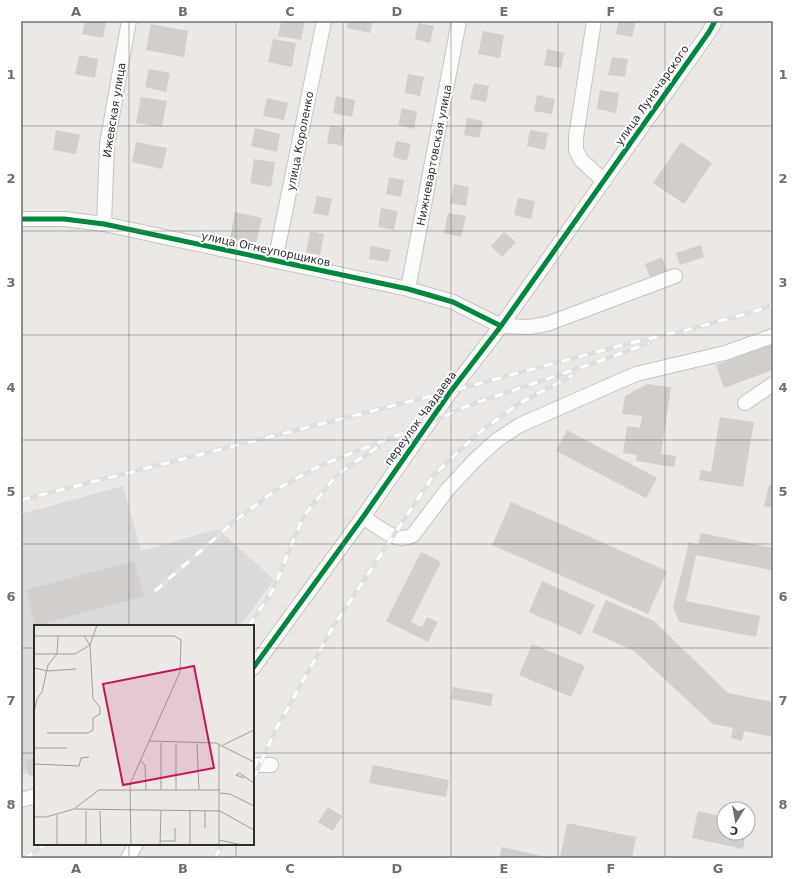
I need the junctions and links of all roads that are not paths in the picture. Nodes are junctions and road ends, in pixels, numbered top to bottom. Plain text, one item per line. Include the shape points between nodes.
1 (129, 21) edge
2 (324, 21) edge
3 (460, 21) edge
4 (594, 21) edge
5 (715, 21) edge
6 (604, 181) junction
7 (21, 219) edge
8 (104, 224) junction
9 (275, 261) junction
10 (675, 276) dead end
11 (408, 289) junction
12 (501, 326) junction
13 (773, 336) edge
14 (773, 384) edge
15 (745, 403) dead end
16 (363, 517) junction
17 (254, 667) edge
18 (254, 764) edge
19 (271, 765) dead end
20 (34, 796) edge
21 (21, 800) edge
22 (135, 845) edge
23 (128, 858) edge

1 - 8 street, Ижевская улица via 106,144
2 - 9 street, улица Короленко
3 - 11 street, Нижневартовская улица
4 - 6 street via 576,150 581,160
5 - 6 street, улица Луначарского
6 - 12 street, переулок Чаадаева
7 - 8 street, улица Огнеупорщиков via 64,219
8 - 9 street, улица Огнеупорщиков
9 - 11 street, улица Огнеупорщиков
10 - 12 street via 547,324 529,327
11 - 12 street, улица Огнеупорщиков via 453,302
12 - 16 street, переулок Чаадаева via 451,391
13 - 16 street via 725,354 636,374 520,425 497,440 475,460 447,490 413,535 407,538 394,536
14 - 15 street
16 - 17 street, переулок Чаадаева
18 - 19 street
20 - 21 street
22 - 23 street

